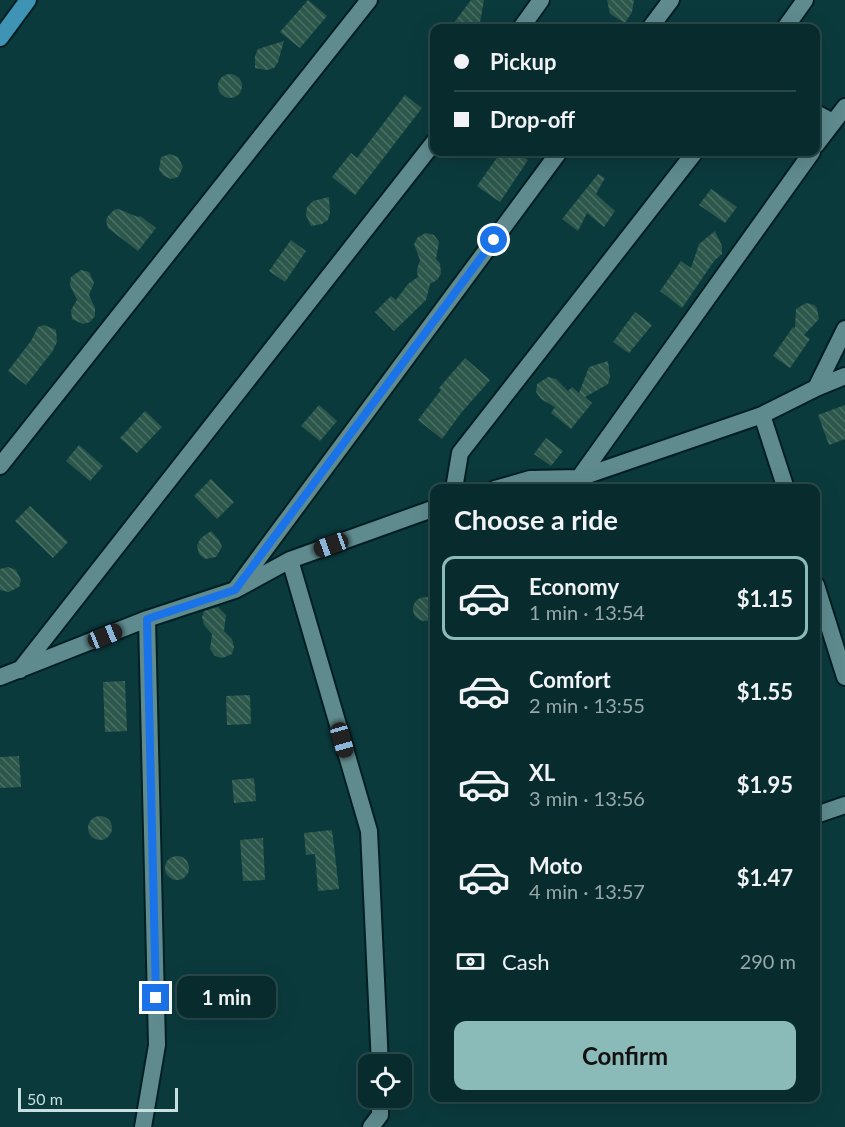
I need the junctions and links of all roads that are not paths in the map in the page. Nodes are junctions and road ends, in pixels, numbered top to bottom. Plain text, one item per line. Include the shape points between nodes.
1 (28, 0) edge
2 (369, 0) edge
3 (541, 0) edge
4 (671, 0) edge
5 (805, 0) edge
6 (523, 24) edge
7 (653, 24) edge
8 (788, 24) edge
9 (0, 38) edge
10 (845, 107) edge
11 (820, 115) edge
12 (833, 122) junction
13 (820, 140) edge
14 (430, 147) edge
15 (556, 156) edge
16 (692, 156) edge
17 (809, 156) edge
18 (845, 329) edge
19 (845, 376) edge
20 (816, 388) junction
21 (762, 415) junction
22 (0, 466) edge
23 (455, 484) edge
24 (512, 484) edge
25 (580, 484) edge
26 (784, 484) edge
27 (430, 510) edge
28 (290, 560) junction
29 (235, 590) junction
30 (820, 598) edge
31 (147, 619) junction
32 (20, 670) junction
33 (845, 676) edge
34 (0, 677) edge
35 (845, 805) edge
36 (820, 814) edge
37 (379, 1054) edge
38 (380, 1108) edge
39 (143, 1127) edge
40 (371, 1127) edge

1 - 9 highway
2 - 22 street
3 - 6 street
4 - 7 street
5 - 8 street
10 - 12 street
11 - 12 street
12 - 13 street
14 - 32 street
15 - 29 street
16 - 23 street via 460,453
17 - 25 street
18 - 20 street
19 - 20 street
20 - 21 street
21 - 25 street
21 - 26 street
24 - 25 street via 530,479
27 - 28 street
28 - 29 street
28 - 37 street via 369,831
29 - 31 street
30 - 33 street
31 - 32 street
31 - 39 street via 157,1046
32 - 34 street
35 - 36 street
38 - 40 street

